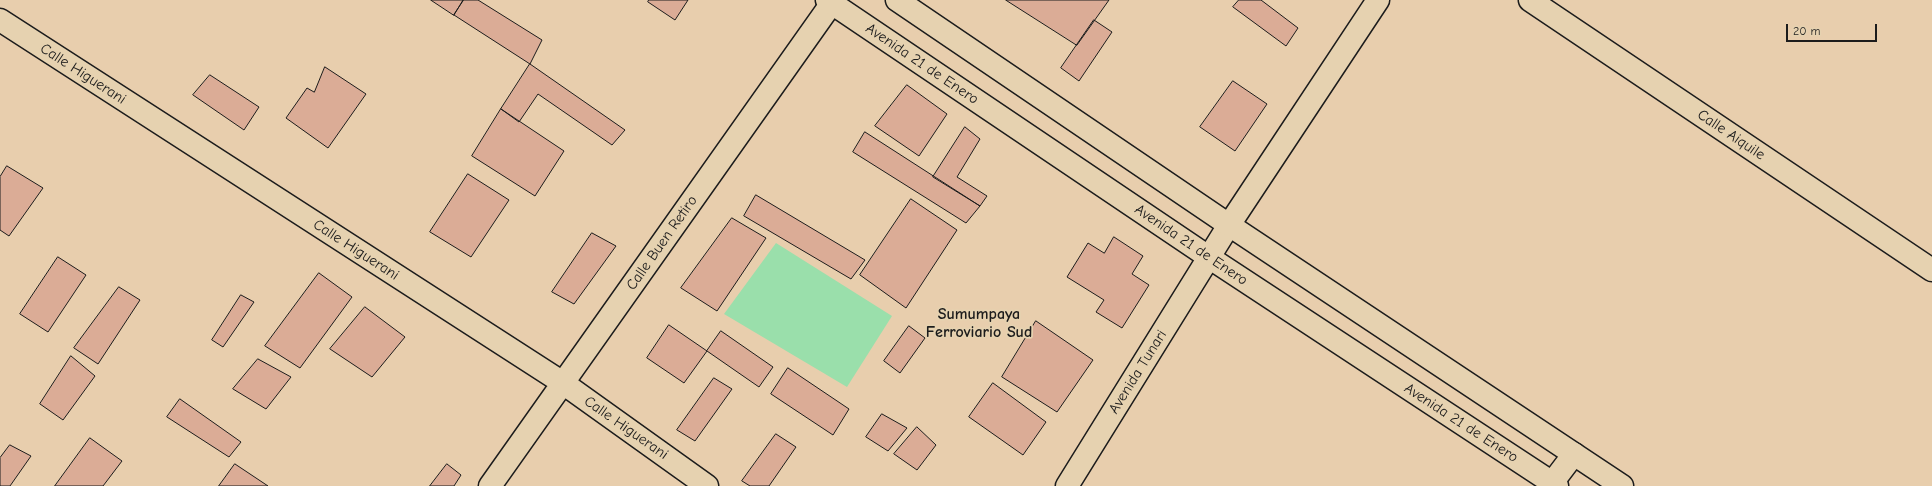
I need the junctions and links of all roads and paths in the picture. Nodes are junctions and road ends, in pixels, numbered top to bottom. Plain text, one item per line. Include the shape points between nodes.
1 (897, 0) edge
2 (1378, 0) edge
3 (1530, 0) edge
4 (831, 1) edge
5 (0, 20) edge
6 (1229, 225) junction
7 (1210, 258) junction
8 (1932, 270) edge
9 (563, 383) junction
10 (1574, 454) junction
11 (1554, 484) edge
12 (490, 486) edge
13 (707, 486) edge
14 (1067, 486) edge
15 (1622, 486) edge

1 - 6 street
2 - 6 street, Avenida Tunari
3 - 8 street, Calle Aiquile
4 - 7 street, Avenida 21 de Enero
4 - 9 street, Calle Buen Retiro
5 - 9 street, Calle Higuerani
6 - 7 street, Avenida Tunari
6 - 10 street
7 - 11 street, Avenida 21 de Enero
7 - 14 street, Avenida Tunari
9 - 12 street, Calle Buen Retiro
9 - 13 street, Calle Higuerani
10 - 11 street
10 - 15 street

